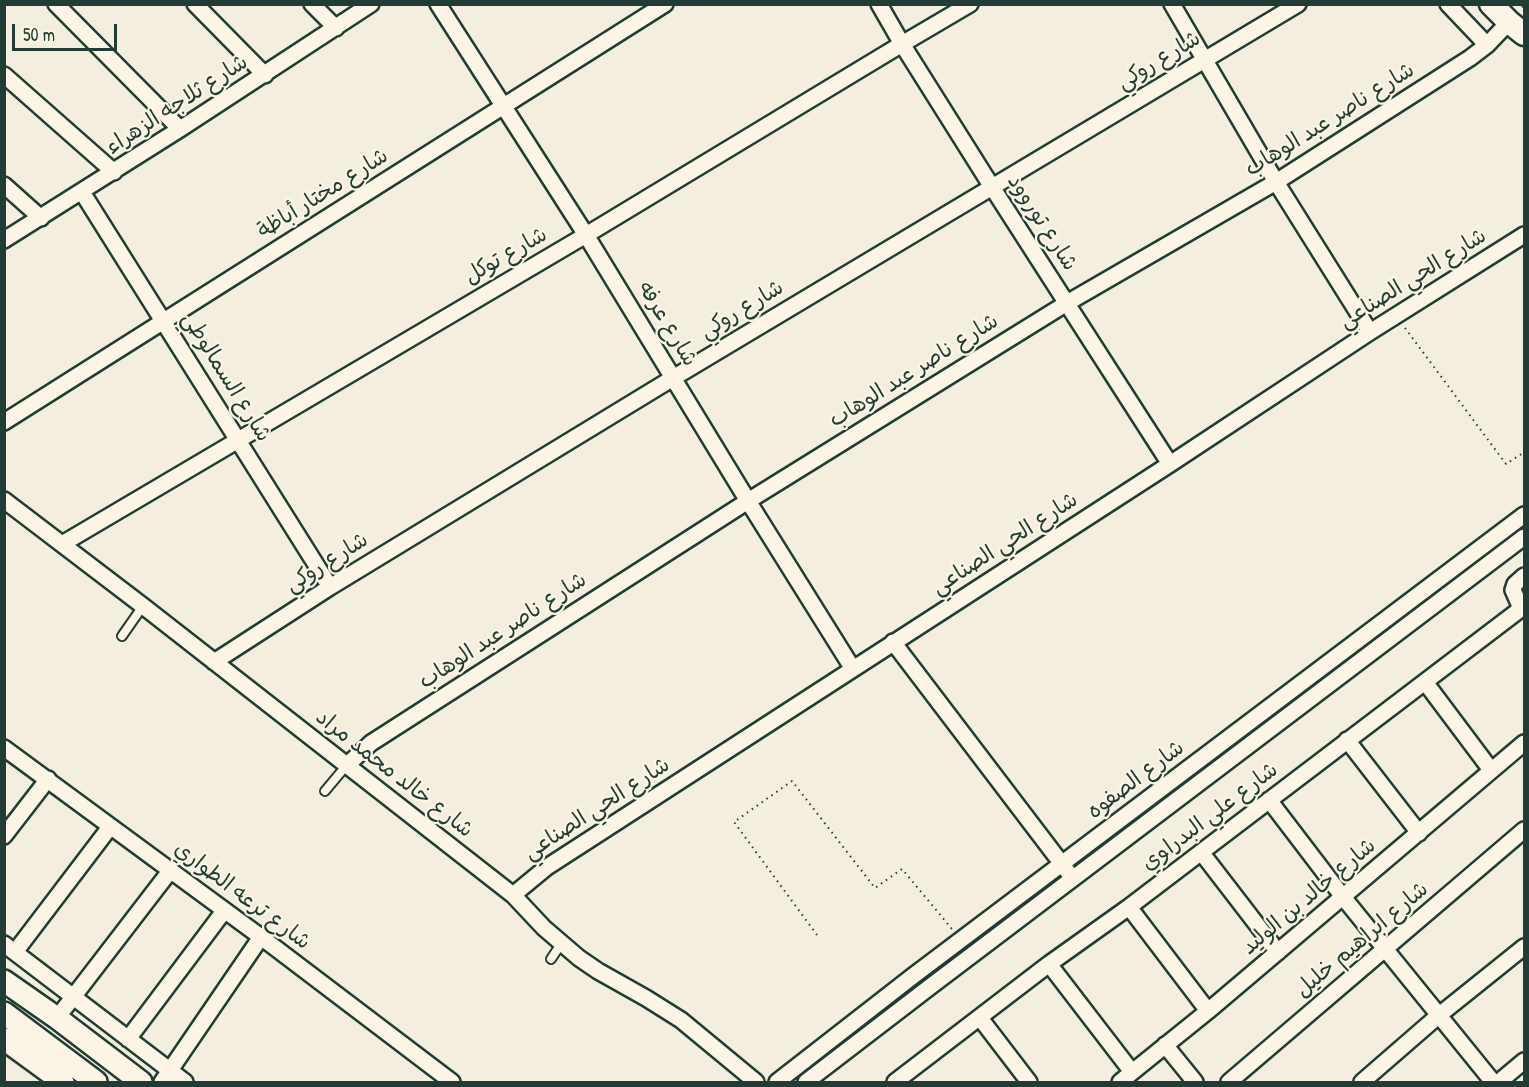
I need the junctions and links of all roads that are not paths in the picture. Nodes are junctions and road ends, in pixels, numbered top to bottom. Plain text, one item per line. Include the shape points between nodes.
1 (195, 4) edge
2 (312, 4) edge
3 (371, 4) edge
4 (438, 4) edge
5 (665, 4) edge
6 (879, 4) edge
7 (970, 4) edge
8 (1172, 4) edge
9 (1298, 4) edge
10 (1448, 4) edge
11 (1491, 4) edge
12 (65, 7) edge
13 (336, 28) junction
14 (1517, 28) edge
15 (902, 44) junction
16 (1488, 45) junction
17 (1206, 60) junction
18 (4, 75) edge
19 (265, 75) junction
20 (503, 107) junction
21 (180, 129) junction
22 (114, 172) junction
23 (1276, 182) junction
24 (4, 185) edge
25 (992, 187) junction
26 (82, 192) junction
27 (41, 218) junction
28 (586, 235) junction
29 (4, 240) edge
30 (1522, 241) edge
31 (1067, 303) junction
32 (164, 321) junction
33 (1370, 332) junction
34 (673, 378) junction
35 (4, 422) edge
36 (238, 439) junction
37 (1170, 464) junction
38 (4, 500) edge
39 (748, 501) junction
40 (1524, 515) edge
41 (1524, 537) edge
42 (62, 544) junction
43 (1524, 576) edge
44 (330, 586) junction
45 (143, 606) junction
46 (1522, 607) edge
47 (122, 636) dead end
48 (893, 642) junction
49 (214, 662) junction
50 (853, 669) junction
51 (1425, 682) junction
52 (1347, 740) junction
53 (1524, 743) edge
54 (4, 748) edge
55 (346, 766) junction
56 (1491, 770) junction
57 (48, 779) junction
58 (324, 791) dead end
59 (1269, 800) junction
60 (110, 827) junction
61 (1524, 830) edge
62 (1419, 833) junction
63 (4, 836) edge
64 (1201, 852) junction
65 (1062, 865) junction
66 (170, 871) junction
67 (1073, 879) junction
68 (513, 895) junction
69 (1342, 897) junction
70 (1129, 907) junction
71 (224, 910) junction
72 (261, 937) junction
73 (561, 944) junction
74 (1524, 946) edge
75 (10, 948) edge
76 (1385, 950) junction
77 (1278, 952) junction
78 (551, 959) dead end
79 (1049, 964) junction
80 (4, 981) edge
81 (73, 996) junction
82 (1208, 1011) junction
83 (4, 1012) edge
84 (1438, 1016) junction
85 (57, 1018) junction
86 (980, 1018) junction
87 (4, 1039) edge
88 (128, 1039) junction
89 (92, 1045) junction
90 (1165, 1045) junction
91 (50, 1047) junction
92 (1524, 1060) edge
93 (1132, 1072) junction
94 (166, 1077) edge
95 (905, 1079) edge
96 (63, 1083) edge
97 (96, 1083) edge
98 (141, 1083) edge
99 (185, 1083) edge
100 (452, 1083) edge
101 (756, 1083) edge
102 (777, 1083) edge
103 (806, 1083) edge
104 (1029, 1083) edge
105 (1120, 1083) edge
106 (1195, 1083) edge
107 (1229, 1083) edge
108 (1362, 1083) edge
109 (1493, 1083) edge
110 (1499, 1083) edge

1 - 19 street
2 - 13 street
3 - 13 street, شارع ثلاجه الزهراء
4 - 20 street, شارع عرفه
5 - 20 street, شارع مختار أباظة
6 - 15 street, شارع توروود
7 - 15 street, شارع توكل
8 - 17 street
9 - 17 street, شارع روكي
10 - 16 street
11 - 14 main road
12 - 21 street
13 - 19 street, شارع ثلاجه الزهراء
14 - 16 street, شارع ناصر عبد الوهاب
15 - 25 street, شارع توروود
15 - 28 street, شارع توكل
16 - 23 street, شارع ناصر عبد الوهاب
17 - 23 street
17 - 25 street, شارع روكي
18 - 22 street
19 - 21 street, شارع ثلاجه الزهراء
20 - 28 street, شارع عرفه
20 - 32 street, شارع مختار أباظة
21 - 22 street, شارع ثلاجه الزهراء
22 - 26 street, شارع ثلاجه الزهراء
23 - 31 street, شارع ناصر عبد الوهاب
23 - 33 street
24 - 27 street
25 - 31 street, شارع توروود
25 - 34 street, شارع روكي
26 - 27 street, شارع ثلاجه الزهراء
26 - 32 street, شارع السمالوطي
27 - 29 street, شارع ثلاجه الزهراء
28 - 34 street, شارع عرفه
28 - 36 street, شارع توكل
30 - 33 street, شارع الحي الصناعي
31 - 37 street, شارع توروود
31 - 39 street, شارع ناصر عبد الوهاب
32 - 35 street, شارع مختار أباظة
32 - 36 street, شارع السمالوطي
33 - 37 street, شارع الحي الصناعي
34 - 39 street, شارع عرفه
34 - 44 street, شارع روكي
36 - 42 street, شارع توكل
36 - 44 street, شارع السمالوطي
37 - 48 street, شارع الحي الصناعي
38 - 42 street, شارع خالد محمد مراد
39 - 50 street, شارع عرفه
39 - 55 street, شارع ناصر عبد الوهاب via 370,743
40 - 65 street, شارع الصفوه
41 - 67 street, شارع الصفوه
42 - 45 street, شارع خالد محمد مراد
43 - 46 street, شارع علي البدراوي via 1513,590
44 - 49 street, شارع روكي
45 - 47 lane
45 - 49 street, شارع خالد محمد مراد
46 - 51 street, شارع علي البدراوي
48 - 50 street, شارع الحي الصناعي
48 - 65 street
49 - 55 street, شارع خالد محمد مراد
50 - 68 street, شارع الحي الصناعي via 547,867
51 - 52 street, شارع علي البدراوي
51 - 56 street
52 - 59 street, شارع علي البدراوي
52 - 62 street
53 - 56 street, شارع خالد بن الوليد
54 - 57 street, شارع ترعه الطواري
55 - 58 lane
55 - 68 street, شارع خالد محمد مراد
56 - 62 street, شارع خالد بن الوليد
57 - 60 street, شارع ترعه الطواري
57 - 63 street
59 - 64 street, شارع علي البدراوي
59 - 69 street
60 - 66 street, شارع ترعه الطواري
60 - 75 street
61 - 76 street, شارع ابراهيم خليل
62 - 69 street, شارع خالد بن الوليد
64 - 70 street, شارع علي البدراوي
64 - 77 street
65 - 67 street
65 - 102 street, شارع الصفوه
66 - 71 street, شارع ترعه الطواري
66 - 81 street
67 - 103 street, شارع الصفوه
68 - 73 street, شارع خالد محمد مراد
69 - 76 street
69 - 77 street, شارع خالد بن الوليد
70 - 79 street, شارع علي البدراوي
70 - 82 street
71 - 72 street, شارع ترعه الطواري
71 - 88 street
72 - 94 street
72 - 100 street, شارع ترعه الطواري
73 - 78 lane
73 - 101 street, شارع خالد محمد مراد via 598,971 681,1020
74 - 84 street
75 - 81 street
76 - 84 street
76 - 107 street, شارع ابراهيم خليل
77 - 82 street, شارع خالد بن الوليد
79 - 86 street, شارع علي البدراوي
79 - 93 street
80 - 85 main road
81 - 85 street
81 - 88 street
82 - 90 street, شارع خالد بن الوليد
83 - 91 main road
84 - 108 street
84 - 109 street
85 - 89 main road
86 - 95 street, شارع علي البدراوي
86 - 104 street
87 - 96 main road
88 - 94 street
89 - 91 main road
89 - 98 main road
90 - 93 street, شارع خالد بن الوليد
90 - 106 street
91 - 97 main road
92 - 110 street
93 - 105 street, شارع خالد بن الوليد
94 - 99 street

